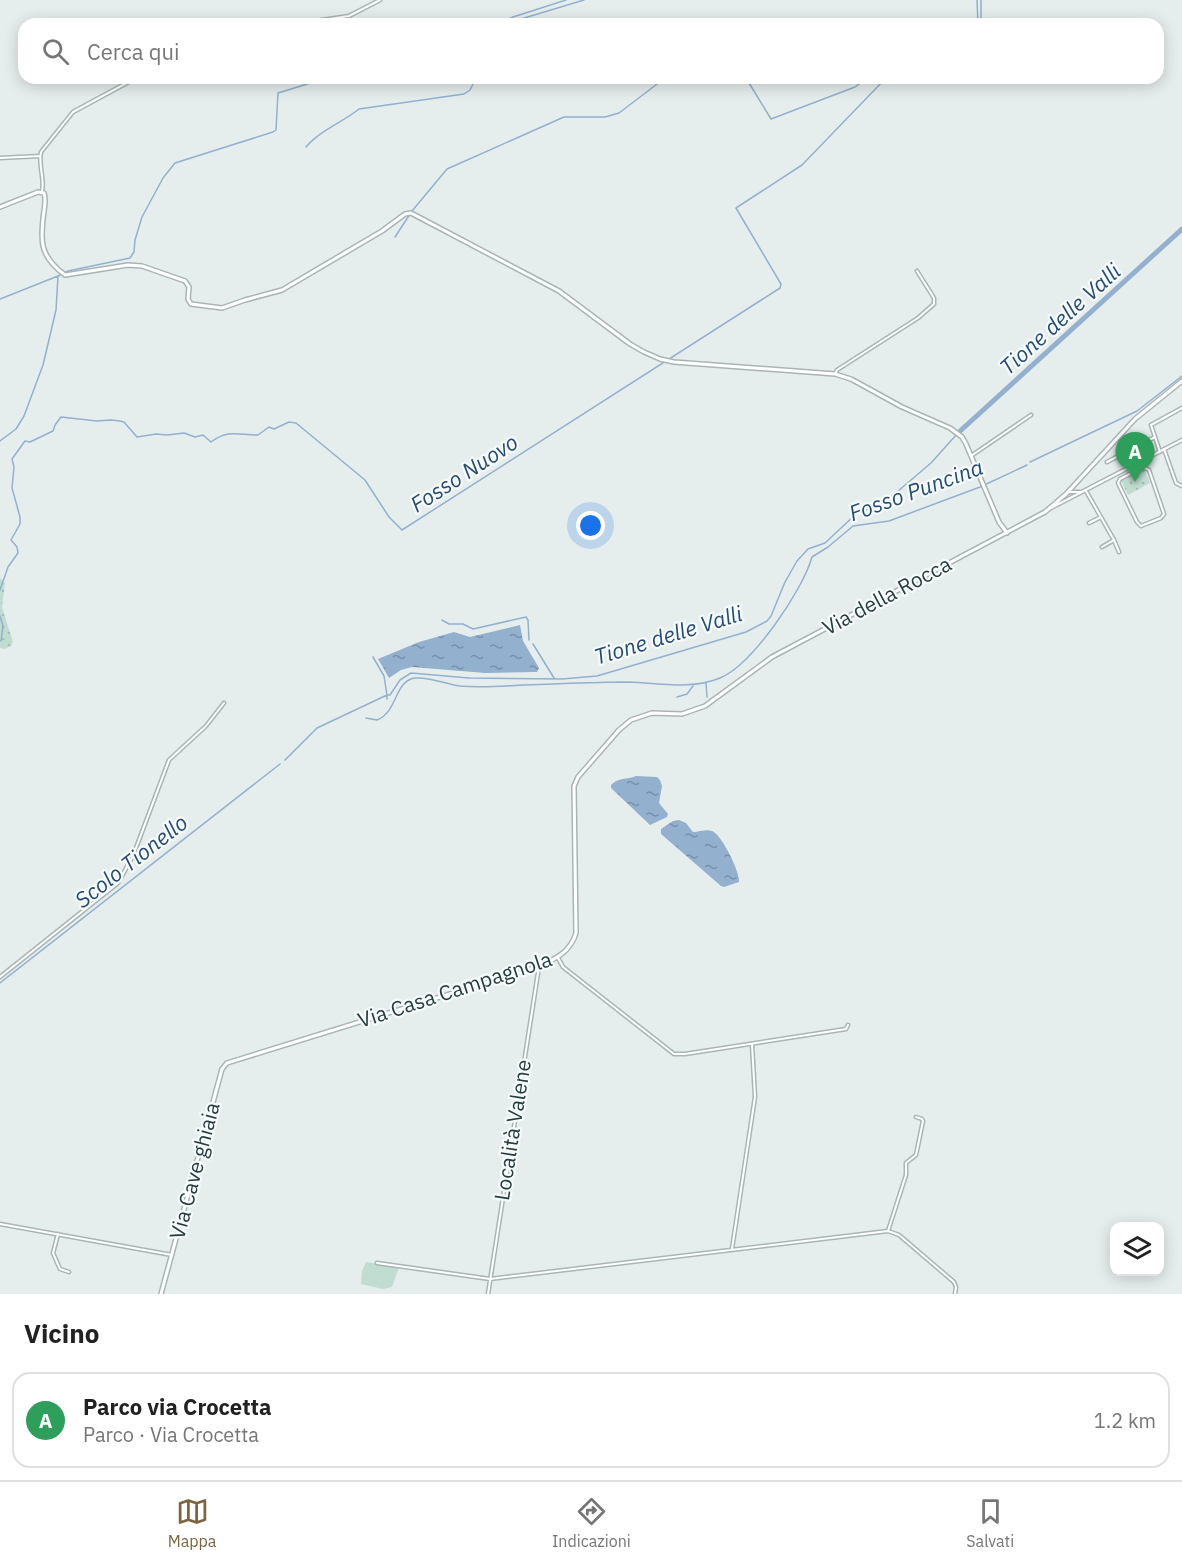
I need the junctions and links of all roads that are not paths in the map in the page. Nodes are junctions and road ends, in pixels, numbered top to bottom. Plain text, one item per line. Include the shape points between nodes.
1 (380, 0) edge
2 (336, 18) edge
3 (125, 84) edge
4 (40, 156) junction
5 (0, 158) edge
6 (42, 191) junction
7 (0, 207) edge
8 (917, 271) dead end
9 (835, 374) junction
10 (1182, 381) edge
11 (1182, 408) edge
12 (1031, 415) dead end
13 (1155, 437) junction
14 (1182, 440) edge
15 (1164, 449) junction
16 (1160, 452) junction
17 (971, 456) junction
18 (1107, 462) dead end
19 (1128, 468) junction
20 (1131, 473) junction
21 (1076, 483) junction
22 (1182, 486) edge
23 (1090, 489) junction
24 (1085, 491) junction
25 (1067, 493) junction
26 (1075, 496) junction
27 (1092, 499) junction
28 (1049, 509) junction
29 (1101, 517) junction
30 (1089, 523) dead end
31 (1007, 533) junction
32 (1114, 540) junction
33 (1102, 547) dead end
34 (1119, 552) dead end
35 (224, 703) dead end
36 (578, 777) joint
37 (558, 958) junction
38 (537, 967) junction
39 (0, 977) edge
40 (848, 1025) dead end
41 (752, 1044) junction
42 (241, 1058) joint
43 (916, 1117) dead end
44 (0, 1224) edge
45 (888, 1231) junction
46 (58, 1234) junction
47 (732, 1250) junction
48 (172, 1255) junction
49 (377, 1263) dead end
50 (69, 1272) dead end
51 (490, 1279) junction
52 (161, 1294) edge
53 (488, 1294) edge
54 (955, 1294) edge

1 - 2 street via 349,16
3 - 4 street via 73,112
4 - 5 street
4 - 6 street
6 - 7 street
6 - 9 street via 46,201 41,243 60,271 68,276 134,264 185,281 191,304 222,308 288,288 408,212 559,291 630,344 660,359
8 - 9 street via 934,304
9 - 17 street via 939,422 962,437
10 - 21 street, Via della Rocca via 1135,419
11 - 13 street via 1152,424
12 - 17 street
13 - 16 street
13 - 18 street
14 - 15 street
15 - 16 street
15 - 22 street via 1176,483
16 - 19 street
17 - 31 street
19 - 20 street
19 - 23 street
20 - 20 street via 1118,483 1139,525 1162,517 1164,512 1148,469 1143,467
21 - 24 street via 1077,490
21 - 25 street, Via della Rocca
23 - 24 street
23 - 27 street
24 - 25 street
24 - 26 street
24 - 27 street
25 - 26 street via 1068,497
25 - 28 street, Via della Rocca
26 - 28 street
27 - 29 street
28 - 31 street, Via della Rocca
29 - 30 street
29 - 32 street
31 - 36 street, Via della Rocca via 761,663 705,706 682,714 652,713 631,720
32 - 33 street
32 - 34 street
35 - 39 street via 206,726 169,760 133,856 118,883
36 - 37 street, Via Casa Campagnola via 573,801 576,933 569,948
37 - 38 street, Via Casa Campagnola
37 - 41 street via 563,967 674,1054
38 - 42 street, Via Casa Campagnola
38 - 51 street, Località Valene
40 - 41 street via 846,1029
41 - 47 street via 755,1097
42 - 48 street, Via Cave ghiaia via 222,1069
43 - 45 street via 923,1121 916,1153 906,1163
44 - 46 street
45 - 47 street
45 - 54 street via 899,1235 954,1282
46 - 48 street
46 - 50 street via 53,1253 60,1269
47 - 51 street
48 - 52 street, Via Cave ghiaia
49 - 51 street
51 - 53 street, Località Valene

